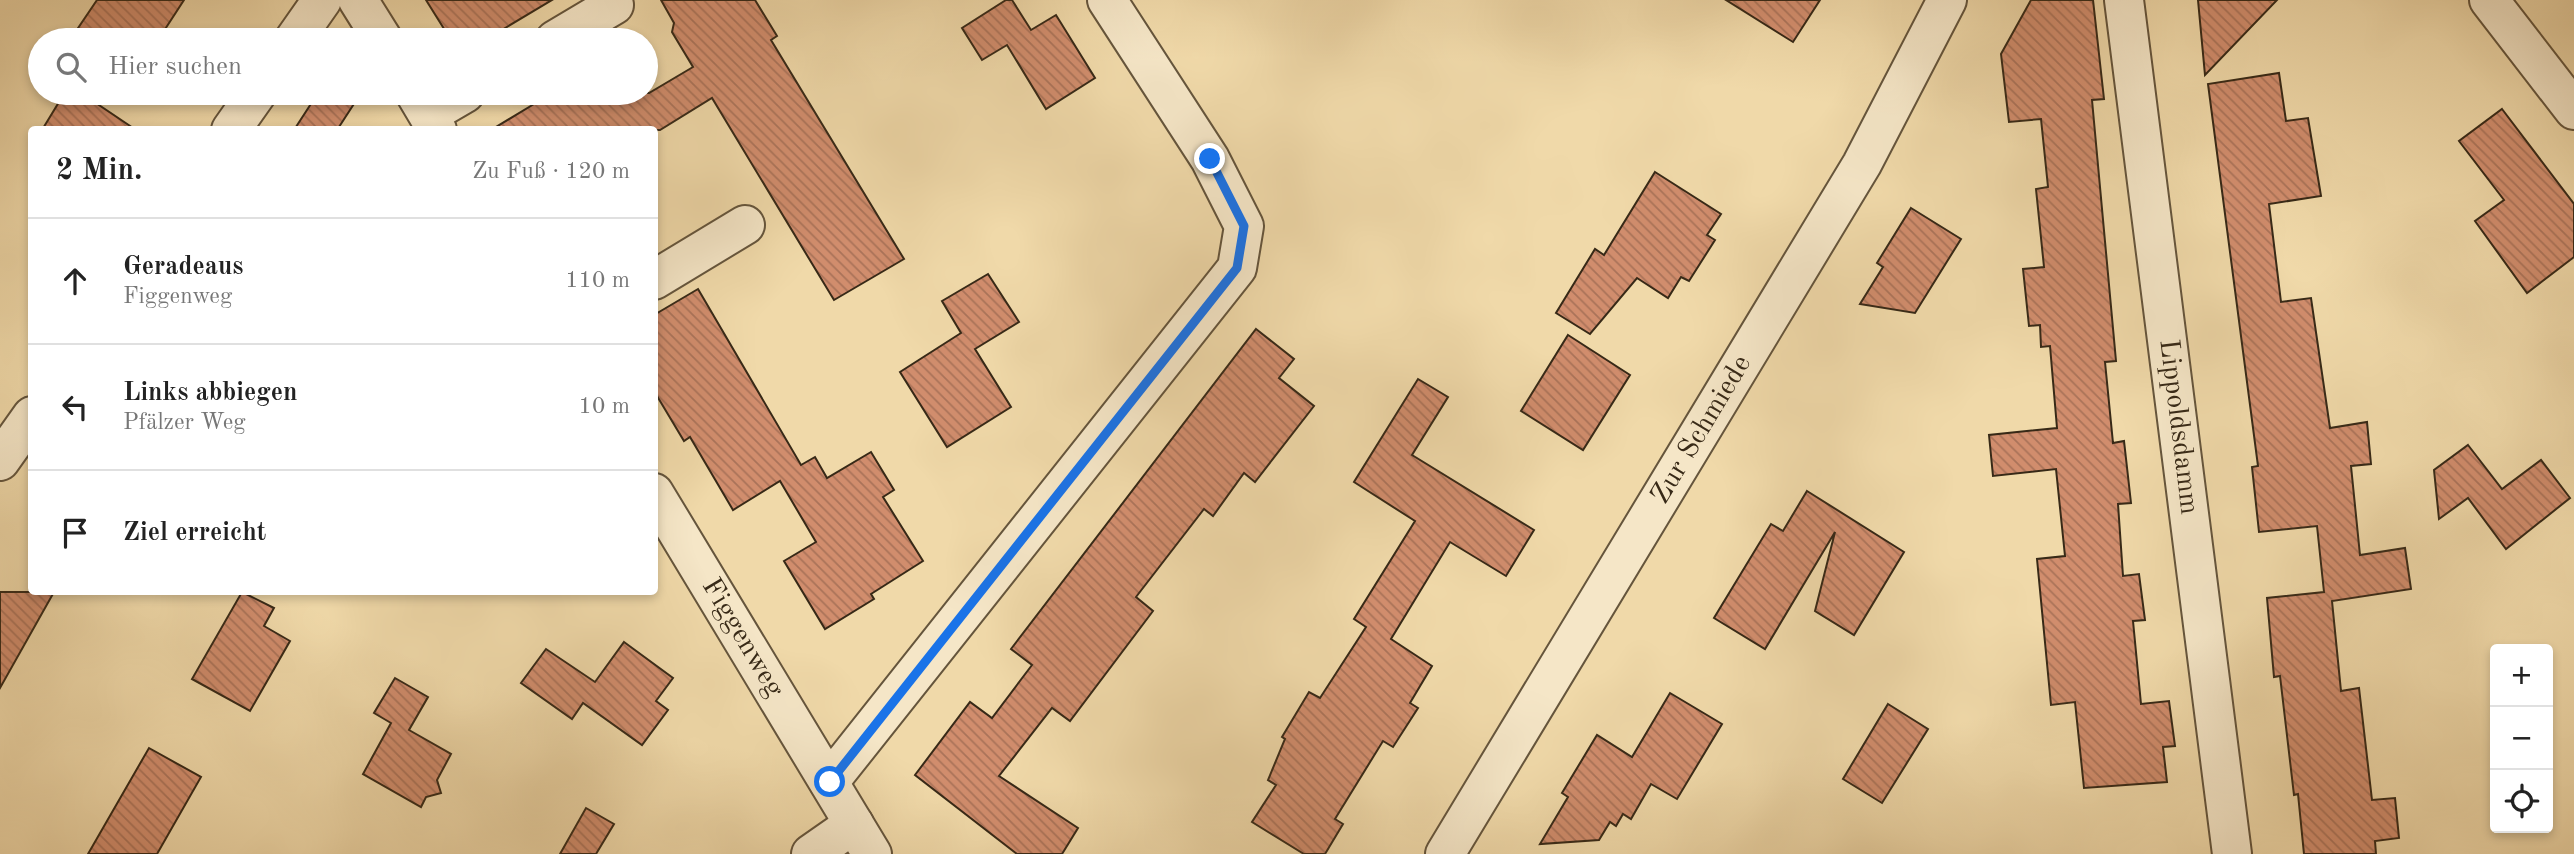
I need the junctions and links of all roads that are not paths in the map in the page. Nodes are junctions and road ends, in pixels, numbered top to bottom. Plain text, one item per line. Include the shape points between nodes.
1 (322, 0) edge
2 (358, 0) edge
3 (1107, 0) edge
4 (1947, 0) edge
5 (2124, 0) edge
6 (2489, 0) edge
7 (614, 5) dead end
8 (302, 28) edge
9 (376, 28) edge
10 (575, 28) edge
11 (249, 105) edge
12 (2574, 110) edge
13 (234, 126) edge
14 (745, 225) dead end
15 (658, 278) edge
16 (28, 422) edge
17 (0, 461) edge
18 (658, 500) edge
19 (830, 782) junction
20 (863, 839) edge
21 (811, 854) edge
22 (1445, 854) edge
23 (2232, 854) edge

1 - 8 street
2 - 9 street
3 - 19 street via 1210,159 1244,226 1237,268
4 - 22 street, Zur Schmiede via 1863,164
5 - 23 street, Lippoldsdamm
6 - 12 street
7 - 10 street
11 - 13 street
14 - 15 street
16 - 17 street
18 - 19 street, Figgenweg
19 - 20 street, Figgenweg
20 - 21 street

